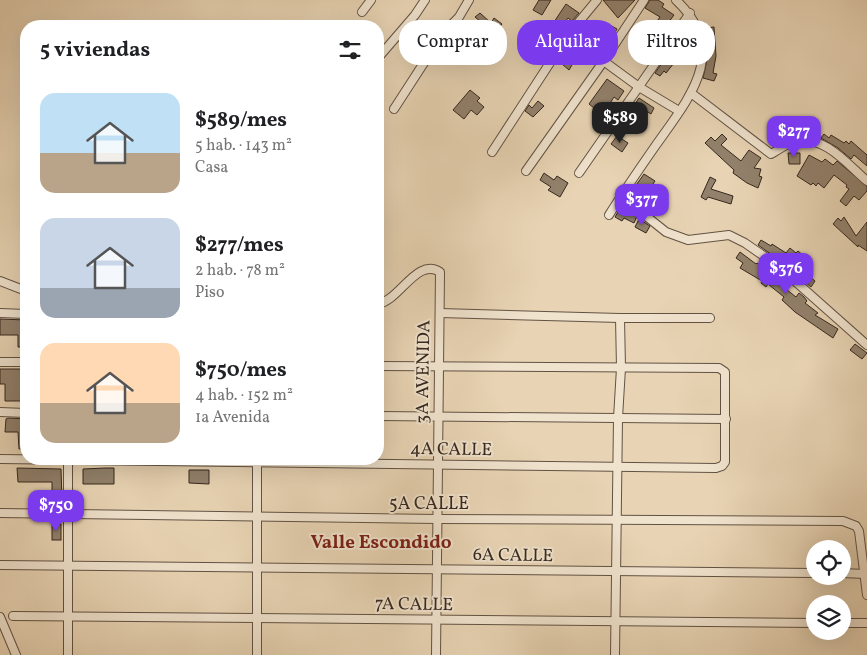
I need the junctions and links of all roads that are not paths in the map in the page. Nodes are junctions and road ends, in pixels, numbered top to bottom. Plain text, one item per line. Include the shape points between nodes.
1 (371, 0) edge
2 (425, 0) edge
3 (469, 0) edge
4 (597, 0) edge
5 (644, 0) edge
6 (676, 0) edge
7 (362, 12) dead end
8 (690, 13) junction
9 (580, 20) edge
10 (618, 39) edge
11 (384, 51) edge
12 (549, 65) edge
13 (601, 65) edge
14 (607, 65) edge
15 (639, 87) junction
16 (691, 93) junction
17 (394, 109) dead end
18 (680, 112) junction
19 (492, 152) dead end
20 (526, 171) dead end
21 (579, 173) dead end
22 (867, 181) edge
23 (621, 196) junction
24 (609, 215) dead end
25 (0, 281) edge
26 (20, 289) edge
27 (384, 301) edge
28 (0, 313) edge
29 (440, 313) junction
30 (20, 314) edge
31 (620, 318) junction
32 (710, 318) dead end
33 (867, 346) edge
34 (0, 362) edge
35 (20, 362) edge
36 (384, 366) edge
37 (439, 367) junction
38 (621, 368) junction
39 (0, 412) edge
40 (20, 412) edge
41 (384, 416) edge
42 (439, 416) junction
43 (618, 418) junction
44 (726, 419) junction
45 (0, 459) edge
46 (20, 459) edge
47 (384, 464) edge
48 (68, 465) edge
49 (257, 465) edge
50 (438, 465) junction
51 (617, 467) junction
52 (0, 513) edge
53 (68, 514) junction
54 (257, 516) junction
55 (438, 519) junction
56 (617, 519) junction
57 (0, 565) edge
58 (68, 566) junction
59 (257, 567) junction
60 (437, 570) junction
61 (616, 572) junction
62 (806, 573) edge
63 (851, 574) edge
64 (864, 574) junction
65 (867, 595) edge
66 (13, 616) dead end
67 (68, 616) junction
68 (0, 617) edge
69 (257, 618) junction
70 (436, 620) junction
71 (616, 621) junction
72 (806, 623) edge
73 (851, 623) edge
74 (867, 623) edge
75 (16, 655) edge
76 (68, 655) edge
77 (257, 655) edge
78 (436, 655) edge
79 (615, 655) edge

1 - 7 street
2 - 11 street
3 - 17 street via 459,16 435,41
4 - 9 street
5 - 10 street
6 - 8 street
8 - 15 street
8 - 16 street via 697,26 703,60
12 - 19 street
13 - 20 street
14 - 15 street
15 - 18 street
15 - 21 street
16 - 18 street
16 - 22 street via 771,154 794,142 813,140 830,149
18 - 23 street
23 - 24 street
23 - 33 street via 666,232 688,240 729,235 745,243 778,266
25 - 26 street
27 - 29 street, 3A AVENIDA via 397,295 416,273 425,269 437,270 441,276
28 - 30 street
29 - 31 street
29 - 37 street, 3A AVENIDA
31 - 32 street
31 - 38 street
34 - 35 street
36 - 37 street
37 - 38 street
37 - 42 street, 3A AVENIDA
38 - 43 street
38 - 44 street via 723,370 726,376
39 - 40 street
41 - 42 street
42 - 43 street
42 - 50 street, 3A AVENIDA
43 - 44 street
43 - 51 street
44 - 51 street, 4A CALLE via 726,457 722,466
45 - 46 street, 4A CALLE
47 - 50 street, 4A CALLE
48 - 53 street
49 - 54 street
50 - 51 street, 4A CALLE
50 - 55 street, 3A AVENIDA
51 - 56 street
52 - 53 street, 5A CALLE
53 - 54 street, 5A CALLE
53 - 58 street
54 - 55 street, 5A CALLE
54 - 59 street
55 - 56 street, 5A CALLE
55 - 60 street, 3A AVENIDA
56 - 61 street
56 - 64 street, 5A CALLE via 843,522 856,526 861,538
57 - 58 street, 6A CALLE
58 - 59 street, 6A CALLE
58 - 67 street
59 - 60 street, 6A CALLE
59 - 69 street
60 - 61 street, 6A CALLE
60 - 70 street, 3A AVENIDA
61 - 62 street, 6A CALLE
61 - 71 street
63 - 64 street
64 - 65 street
66 - 67 street, 7A CALLE
67 - 69 street, 7A CALLE
67 - 76 street
68 - 75 street
69 - 70 street, 7A CALLE
69 - 77 street
70 - 71 street, 7A CALLE
70 - 78 street, 3A AVENIDA
71 - 72 street, 7A CALLE
71 - 79 street
73 - 74 street

